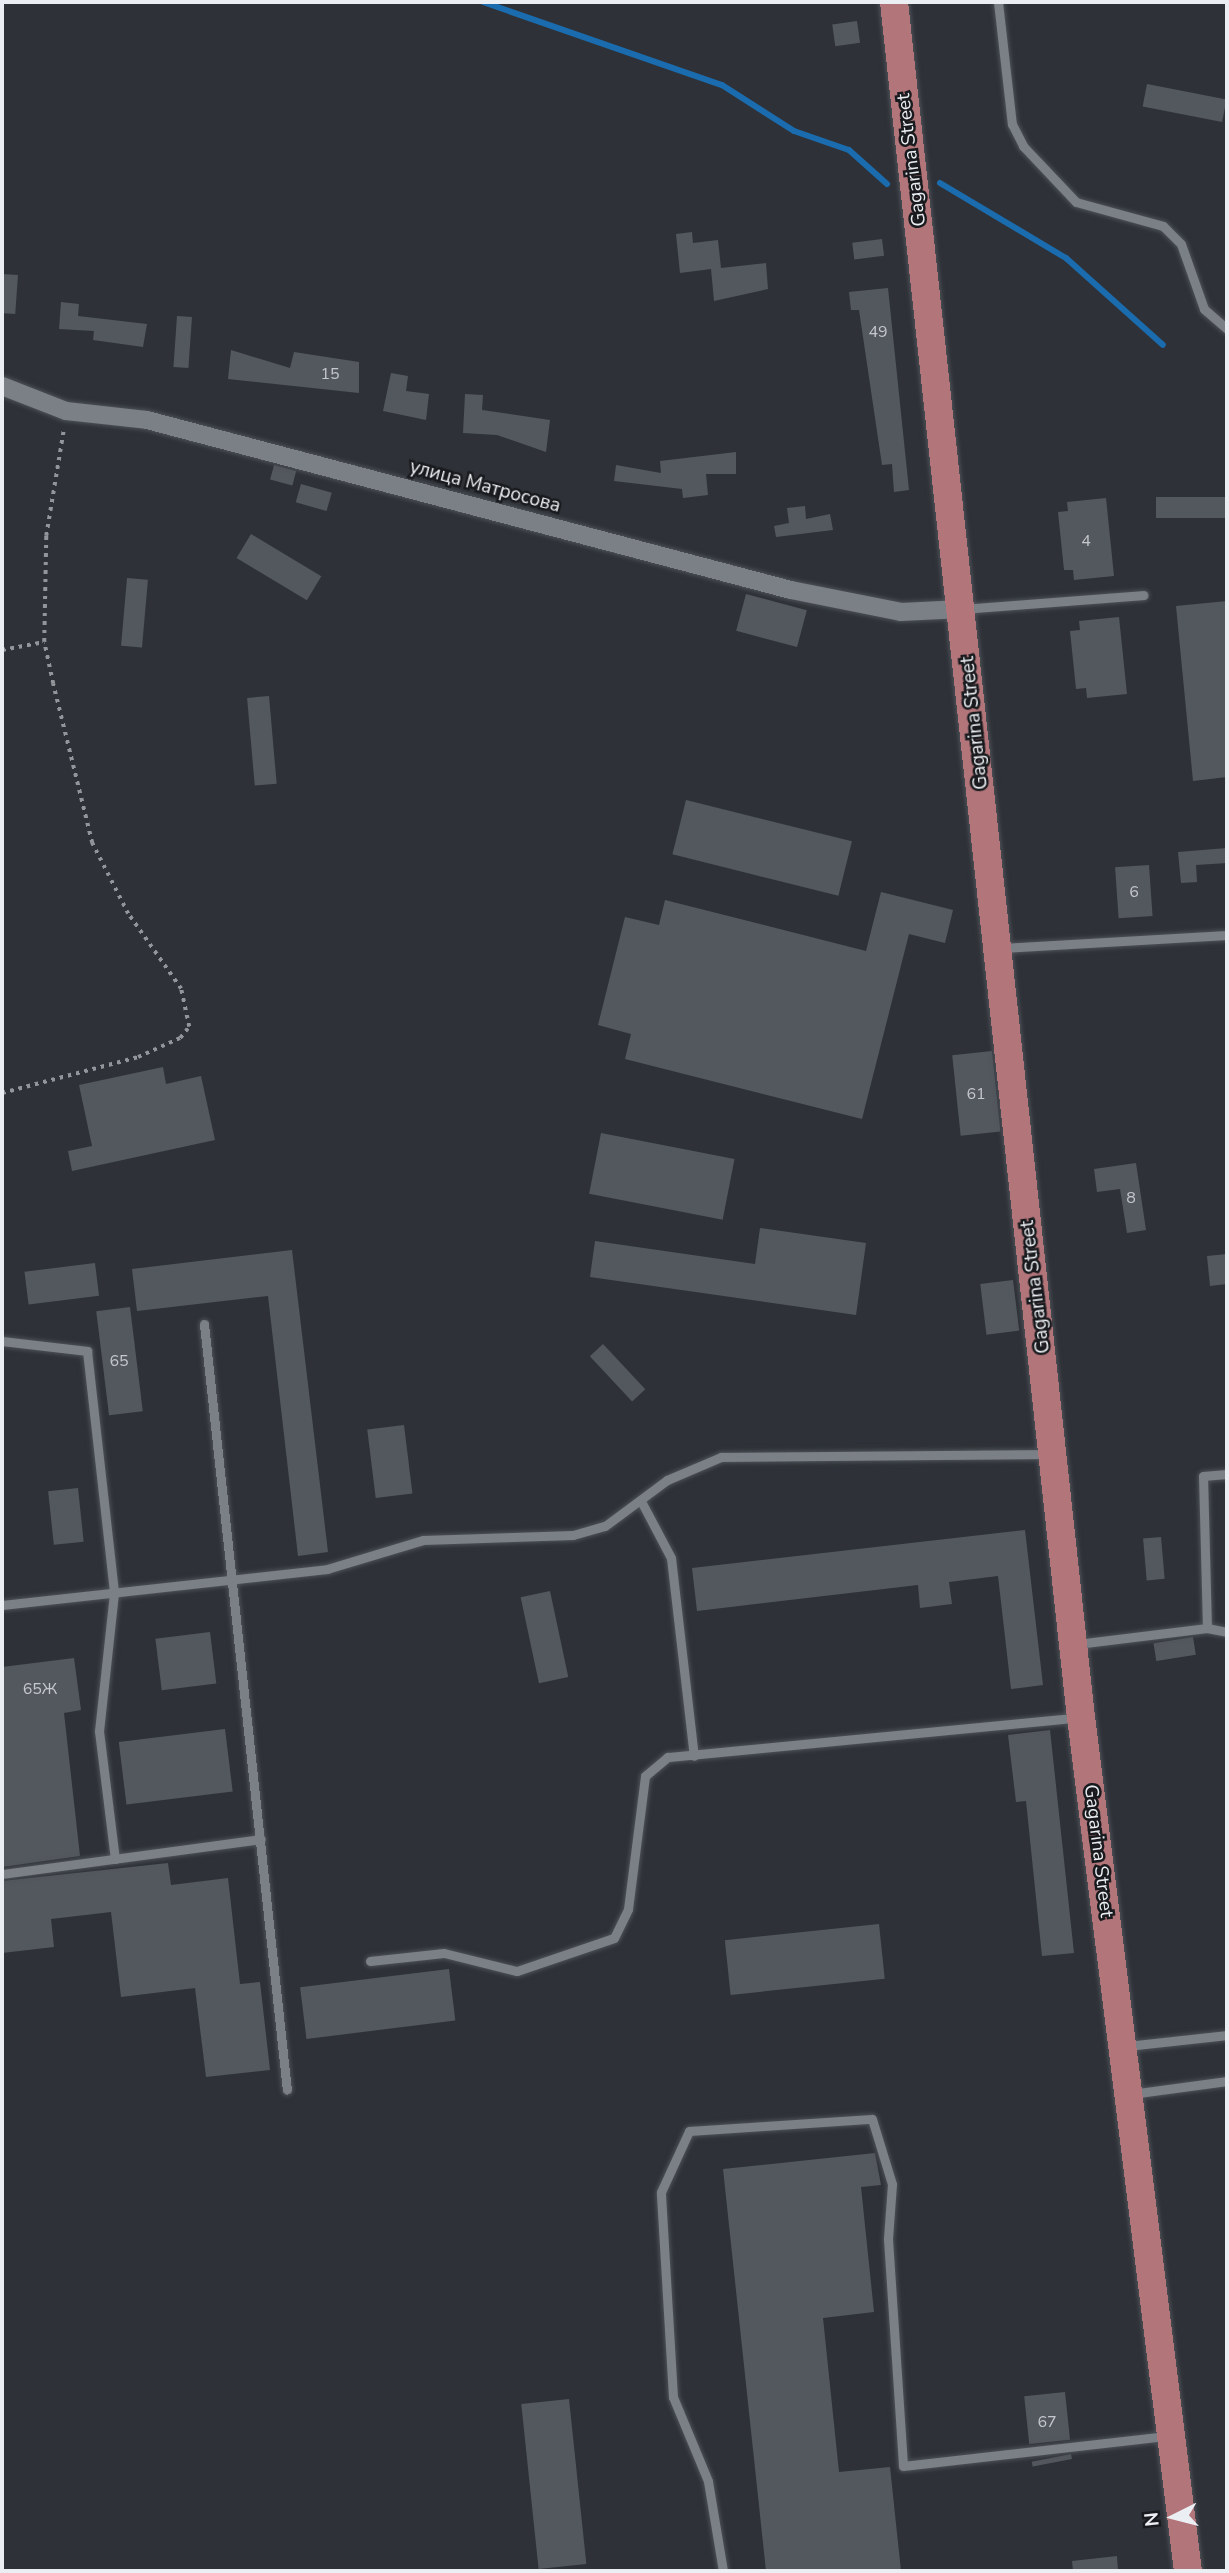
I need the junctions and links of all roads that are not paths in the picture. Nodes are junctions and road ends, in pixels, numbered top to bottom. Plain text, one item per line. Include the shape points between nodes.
1 (894, 2) edge
2 (998, 2) edge
3 (1227, 329) edge
4 (2, 386) edge
5 (1143, 595) dead end
6 (962, 609) junction
7 (1227, 935) edge
8 (999, 948) junction
9 (204, 1324) dead end
10 (2, 1341) edge
11 (1054, 1454) junction
12 (1227, 1474) edge
13 (641, 1501) junction
14 (234, 1579) junction
15 (114, 1593) junction
16 (2, 1605) edge
17 (1207, 1628) junction
18 (1227, 1632) edge
19 (1075, 1644) junction
20 (1081, 1717) junction
21 (694, 1756) junction
22 (261, 1839) junction
23 (116, 1859) junction
24 (2, 1874) edge
25 (370, 1961) dead end
26 (1227, 2035) edge
27 (1122, 2047) junction
28 (1227, 2081) edge
29 (287, 2090) dead end
30 (1129, 2095) junction
31 (1172, 2435) junction
32 (723, 2571) edge
33 (1188, 2571) edge

1 - 6 main road, Gagarina Street
2 - 3 lane via 1012,124 1023,146 1076,202 1163,226 1181,244 1204,309
4 - 6 street, улица Матросова via 66,411 147,420 804,592 901,612
5 - 6 lane
6 - 8 main road, Gagarina Street
7 - 8 lane
8 - 11 main road, Gagarina Street
9 - 14 lane
10 - 15 lane via 87,1351
11 - 13 lane via 721,1457 693,1465
11 - 19 main road, Gagarina Street
12 - 17 lane via 1203,1476
13 - 14 lane via 605,1526 573,1535 423,1540 327,1569
13 - 21 lane via 671,1558
14 - 15 lane
14 - 22 lane
15 - 16 lane
15 - 23 lane via 99,1731
17 - 18 lane
17 - 19 lane
19 - 20 main road, Gagarina Street
20 - 21 lane
20 - 27 main road, Gagarina Street
21 - 25 lane via 668,1757 645,1776 628,1909 614,1938 517,1970 444,1953
22 - 23 lane
22 - 29 lane
23 - 24 lane
26 - 27 lane
27 - 30 main road, Gagarina Street
28 - 30 lane
30 - 31 main road, Gagarina Street
31 - 32 lane via 903,2466 888,2239 892,2184 872,2119 689,2131 661,2192 673,2397 708,2481
31 - 33 main road, Gagarina Street

